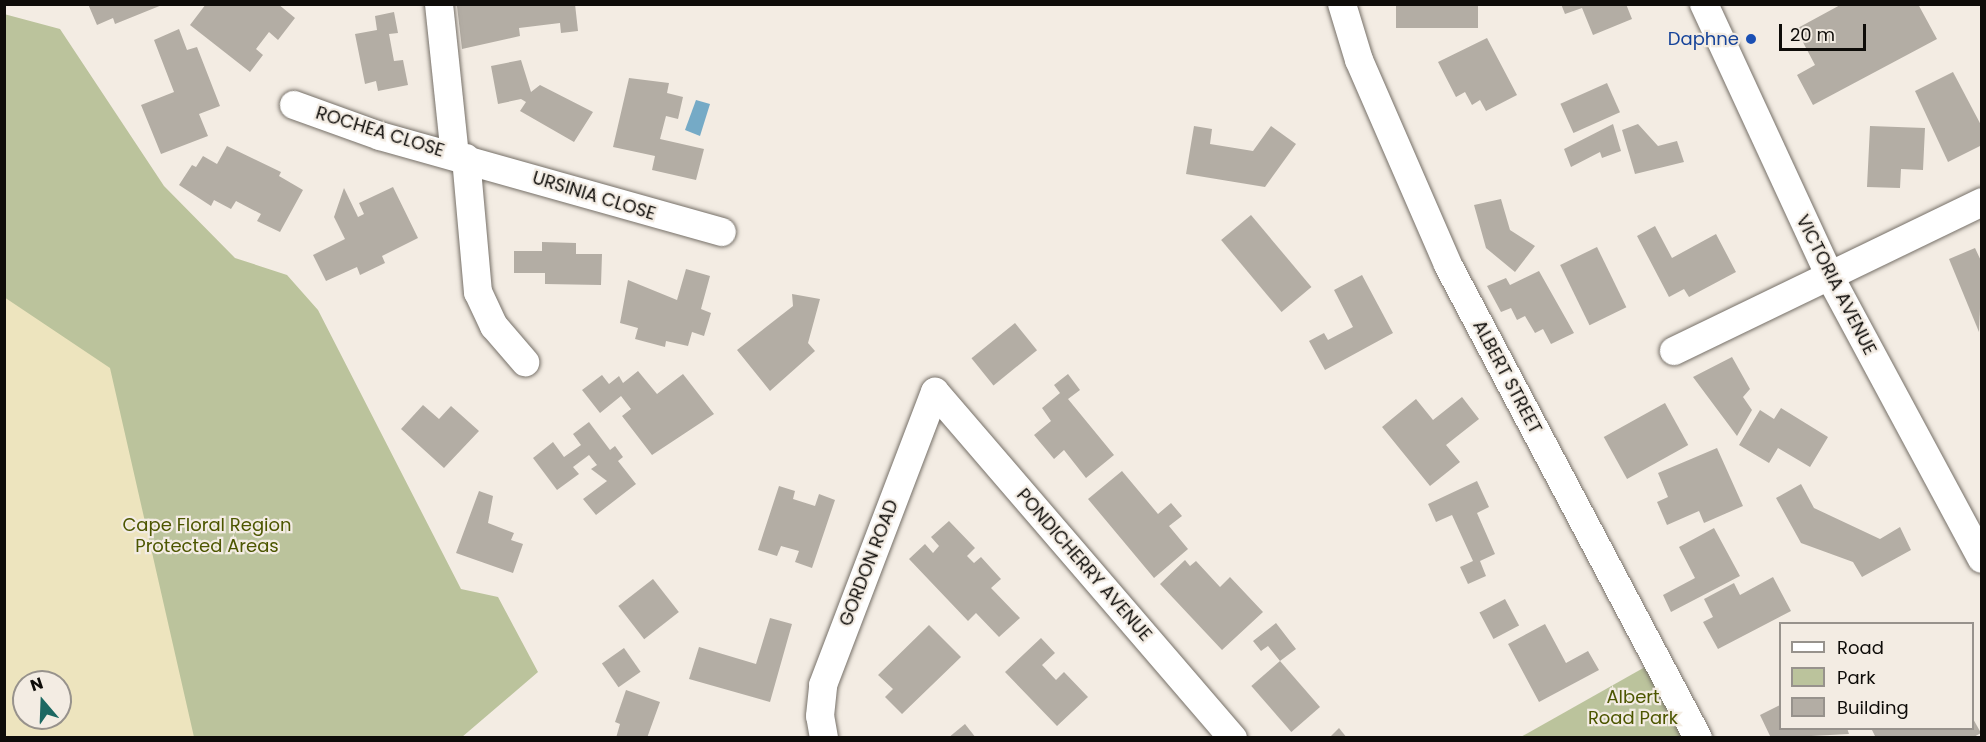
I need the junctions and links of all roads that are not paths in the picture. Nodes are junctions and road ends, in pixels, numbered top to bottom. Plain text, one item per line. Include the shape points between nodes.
1 (439, 4) edge
2 (1342, 4) edge
3 (1704, 4) edge
4 (294, 105) dead end
5 (460, 156) junction
6 (1982, 202) edge
7 (723, 232) dead end
8 (1830, 277) junction
9 (1674, 351) dead end
10 (525, 362) dead end
11 (935, 392) joint
12 (1982, 559) edge
13 (824, 738) edge
14 (1233, 738) edge
15 (1698, 738) edge

1 - 5 street
2 - 15 street, ALBERT STREET via 1364,71 1448,265
3 - 8 street, VICTORIA AVENUE
4 - 5 street, ROCHEA CLOSE via 380,136
5 - 7 street, URSINIA CLOSE
5 - 10 street via 478,292 494,326
6 - 8 street
8 - 9 street
8 - 12 street, VICTORIA AVENUE
11 - 13 street, GORDON ROAD via 823,685 820,716
11 - 14 street, PONDICHERRY AVENUE

